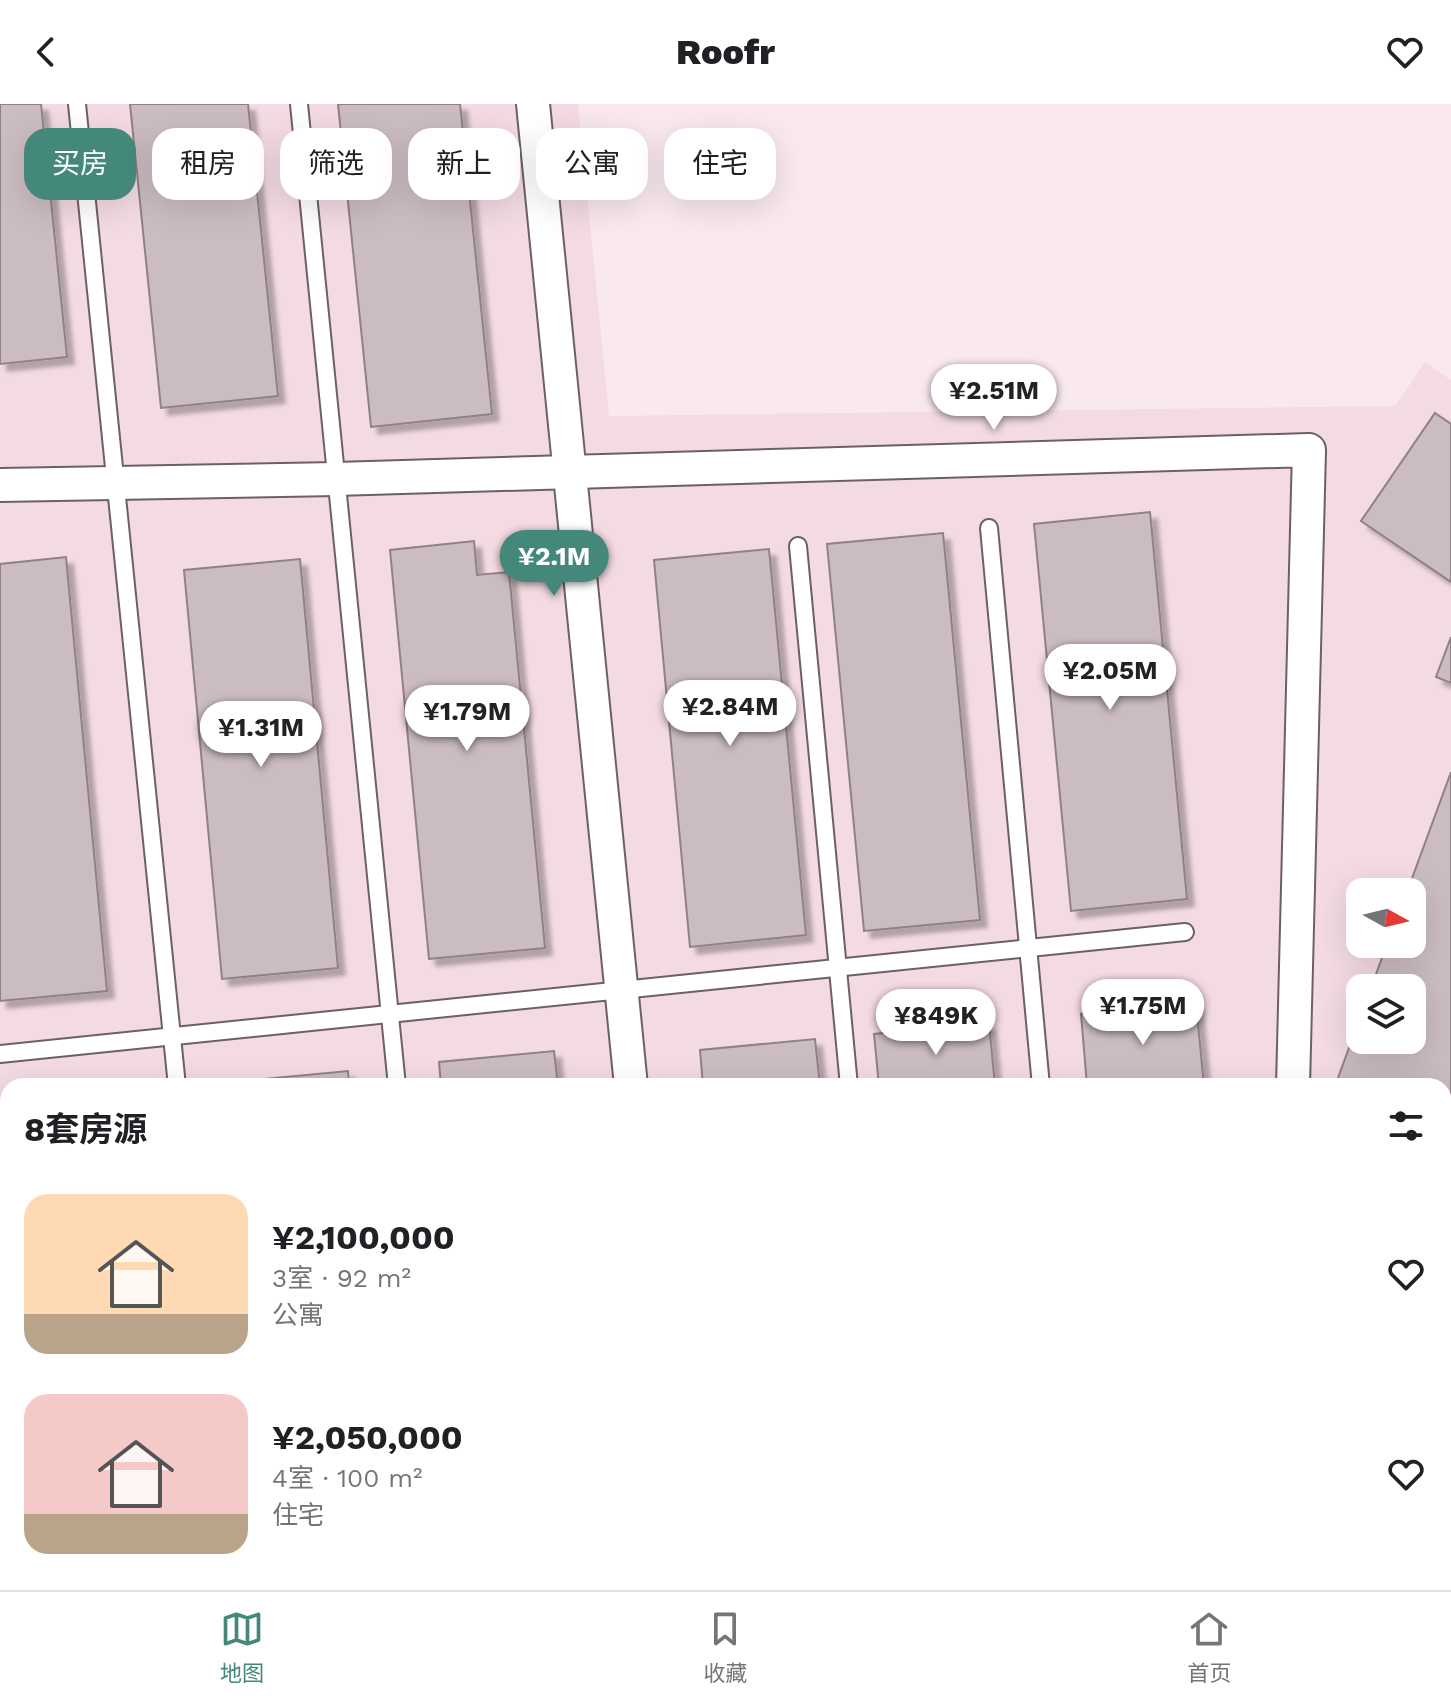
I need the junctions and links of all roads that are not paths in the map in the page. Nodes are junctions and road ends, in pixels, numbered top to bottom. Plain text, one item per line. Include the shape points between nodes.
1 (77, 104) edge
2 (299, 104) edge
3 (533, 104) edge
4 (570, 473) junction
5 (336, 479) junction
6 (116, 483) junction
7 (0, 485) edge
8 (989, 528) dead end
9 (798, 546) dead end
10 (1185, 932) dead end
11 (1028, 948) junction
12 (838, 968) junction
13 (622, 990) junction
14 (390, 1014) junction
15 (172, 1037) junction
16 (0, 1054) edge
17 (176, 1078) edge
18 (396, 1078) edge
19 (630, 1078) edge
20 (848, 1078) edge
21 (1040, 1078) edge
22 (1293, 1078) edge

1 - 6 lane
2 - 5 lane
3 - 4 street
4 - 5 street
4 - 13 street
4 - 22 street via 1309,450
5 - 6 street
5 - 14 lane
6 - 7 street
6 - 15 lane
8 - 11 lane
9 - 12 lane
10 - 11 lane
11 - 12 lane
11 - 21 lane
12 - 13 lane
12 - 20 lane
13 - 14 lane
13 - 19 street
14 - 15 lane
14 - 18 lane
15 - 16 lane
15 - 17 lane

